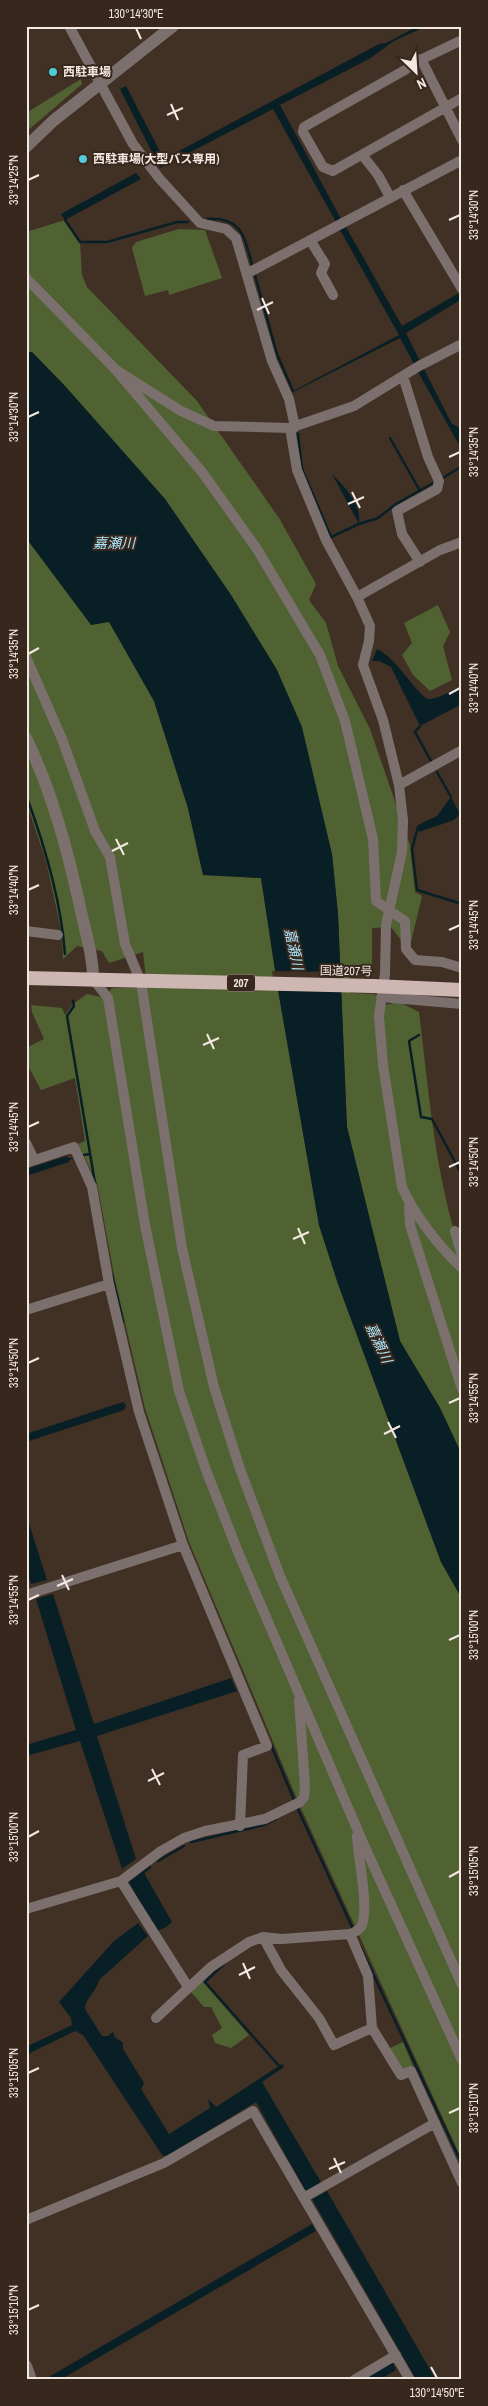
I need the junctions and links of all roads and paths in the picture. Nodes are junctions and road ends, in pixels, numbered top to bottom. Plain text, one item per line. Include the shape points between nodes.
1 (70, 26) edge
2 (173, 26) edge
3 (462, 40) edge
4 (421, 59) junction
5 (100, 84) junction
6 (462, 98) edge
7 (445, 106) junction
8 (462, 140) edge
9 (26, 147) edge
10 (363, 156) junction
11 (462, 160) edge
12 (403, 190) junction
13 (390, 196) junction
14 (310, 240) junction
15 (248, 273) junction
16 (26, 278) edge
17 (462, 290) edge
18 (333, 295) dead end
19 (462, 344) edge
20 (116, 370) junction
21 (404, 376) junction
22 (292, 428) junction
23 (462, 542) edge
24 (420, 562) junction
25 (357, 597) junction
26 (26, 657) edge
27 (26, 738) edge
28 (462, 750) edge
29 (399, 785) junction
30 (389, 912) junction
31 (26, 931) edge
32 (58, 935) dead end
33 (462, 968) edge
34 (26, 978) edge
35 (93, 979) junction
36 (379, 990) junction
37 (462, 990) edge
38 (462, 1004) edge
39 (26, 1143) edge
40 (30, 1162) edge
41 (409, 1205) junction
42 (456, 1231) dead end
43 (462, 1256) edge
44 (462, 1268) edge
45 (109, 1284) junction
46 (26, 1310) edge
47 (462, 1389) edge
48 (183, 1545) junction
49 (26, 1595) edge
50 (299, 1696) junction
51 (240, 1826) junction
52 (357, 1828) junction
53 (120, 1881) junction
54 (26, 1909) edge
55 (354, 1932) junction
56 (263, 1937) junction
57 (462, 1985) edge
58 (188, 1987) junction
59 (156, 2018) dead end
60 (372, 2028) junction
61 (462, 2060) edge
62 (435, 2123) junction
63 (462, 2183) edge
64 (312, 2193) junction
65 (26, 2220) edge
66 (399, 2360) junction
67 (26, 2366) edge
68 (31, 2380) edge
69 (354, 2380) edge
70 (410, 2380) edge

1 - 5 street
2 - 5 street
3 - 4 street
4 - 7 street
4 - 10 street via 304,126 303,132 322,167 333,171
5 - 9 street
5 - 15 street via 133,144 159,178 200,223 226,229 236,238
6 - 7 street
7 - 8 street
7 - 10 street via 368,150
10 - 13 street
11 - 12 street
12 - 13 street
12 - 17 street
13 - 14 street
14 - 15 street
14 - 18 street via 325,264 321,273
15 - 22 street via 272,361 289,399
16 - 20 street
19 - 21 street
20 - 22 street via 181,411 214,426
20 - 30 street via 202,472 257,549 320,655 345,720 373,839 376,901
21 - 22 street via 354,406
21 - 24 street via 428,457 439,481 437,488 397,512 402,534
22 - 25 street via 297,470 326,540
23 - 24 street
24 - 25 street
25 - 29 street via 370,626 363,665 383,720
26 - 57 street via 62,739 95,831 110,857 125,944 141,982 182,1248 214,1387 240,1469 280,1576
27 - 35 street via 55,814 75,883 93,965
28 - 29 street
29 - 30 street via 402,852
30 - 33 street via 405,921 406,949 415,960 442,962
30 - 36 street
31 - 32 street
34 - 35 highway, 207
35 - 36 highway, 国道207号 / 207, bridge
35 - 50 street via 108,998 145,1225 180,1391 206,1470
36 - 37 highway, 国道207号 / 207
36 - 38 street
36 - 41 street via 383,1065 402,1187
39 - 40 street
40 - 45 street via 74,1147 92,1187
41 - 44 street
41 - 47 street via 410,1225
42 - 43 street
45 - 46 street
45 - 48 street via 138,1412
48 - 49 street
48 - 51 street via 266,1746 243,1755
50 - 51 street via 306,1786 304,1797 297,1804 265,1819
50 - 52 street
51 - 53 street via 184,1838
52 - 55 street via 365,1913 362,1927
52 - 61 street
53 - 54 street
53 - 58 street
55 - 56 street via 282,1939
55 - 60 street via 368,1976
56 - 58 street via 235,1949
56 - 60 street via 281,1970 319,2018 334,2045
58 - 59 street
60 - 62 street via 401,2076 411,2071
62 - 63 street
62 - 64 street
64 - 65 street via 253,2111 164,2163
64 - 66 street via 321,2224
66 - 69 street
66 - 70 street
67 - 68 street

